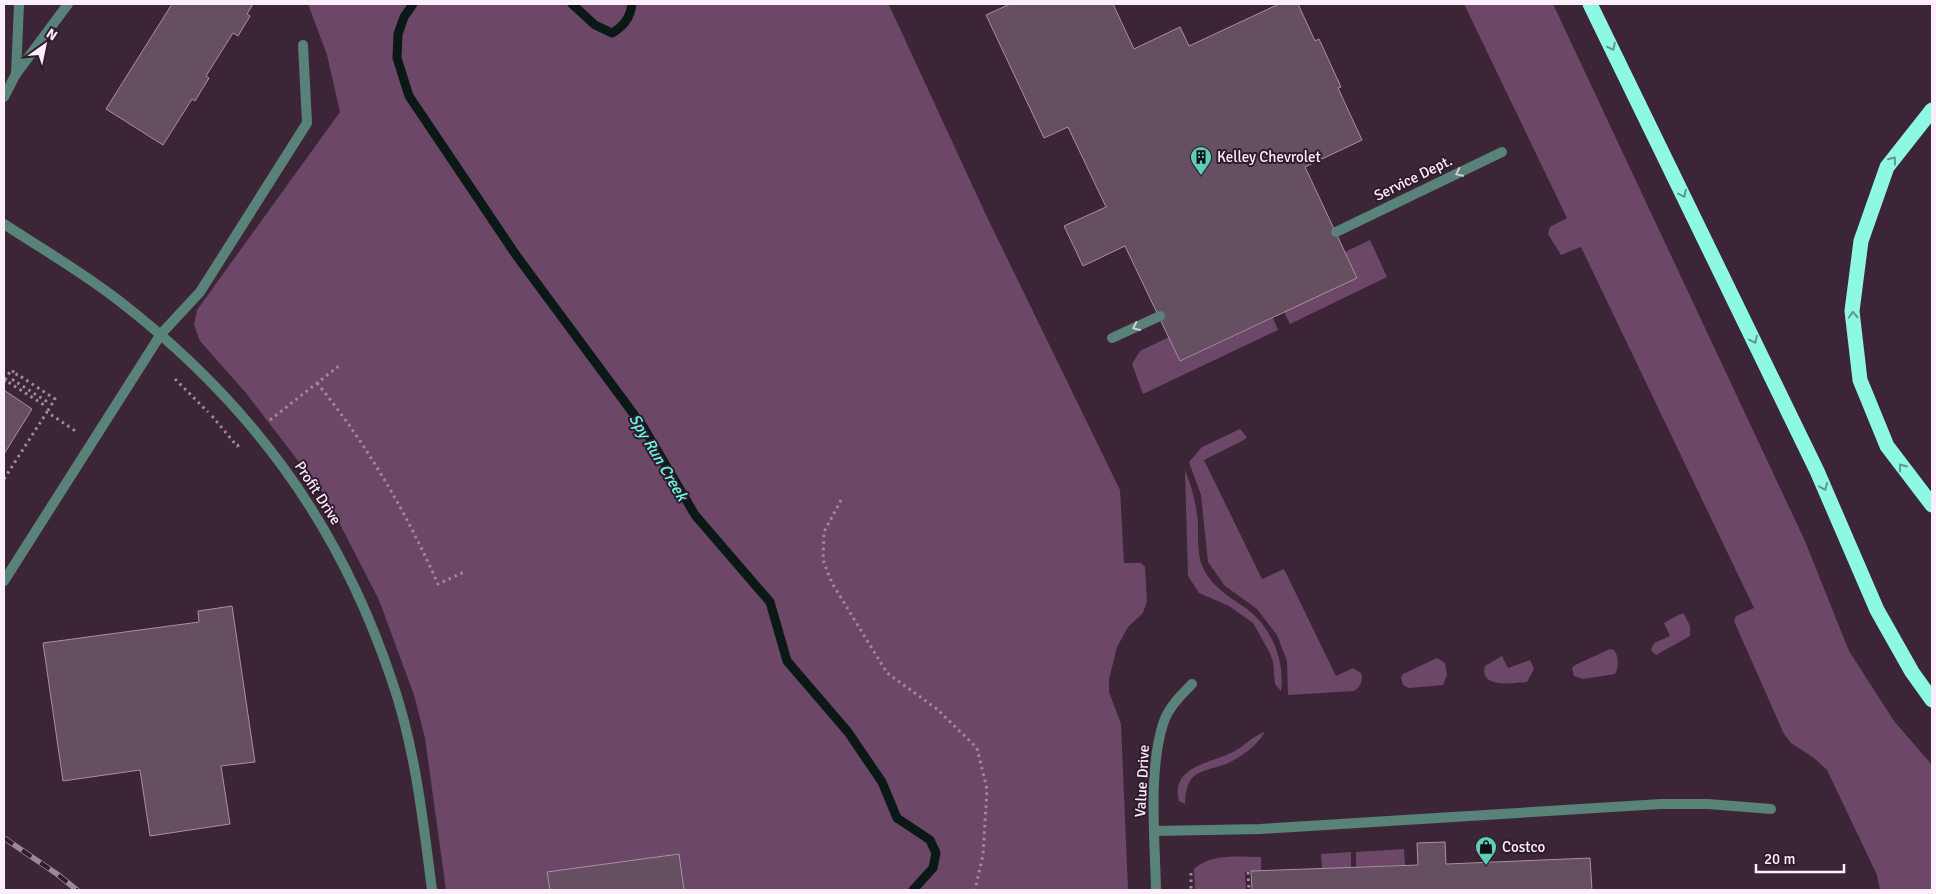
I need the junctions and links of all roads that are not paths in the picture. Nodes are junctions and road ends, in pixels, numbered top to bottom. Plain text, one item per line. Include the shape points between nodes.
1 (19, 4) edge
2 (68, 4) edge
3 (1590, 4) edge
4 (303, 45) dead end
5 (16, 74) junction
6 (4, 97) edge
7 (1932, 110) edge
8 (1502, 152) dead end
9 (4, 224) edge
10 (1336, 232) dead end
11 (1160, 316) dead end
12 (161, 334) junction
13 (1112, 338) dead end
14 (1932, 505) edge
15 (4, 581) edge
16 (1192, 684) dead end
17 (1932, 700) edge
18 (1771, 810) dead end
19 (1155, 832) junction
20 (432, 890) edge
21 (1156, 890) edge

1 - 5 street
2 - 5 street
3 -> 17 highway via 1813,462 1877,610
4 - 12 street via 307,123 200,292
5 - 6 street
14 -> 7 highway via 1887,446 1860,380 1852,311 1861,242 1888,167
8 -> 10 street, Service Dept.
9 - 12 street, Profit Drive via 117,298
11 -> 13 street
12 - 15 street
12 - 20 street, Profit Drive via 194,363 257,431 301,489 338,552 392,679 417,786
16 - 19 street, Value Drive via 1175,701 1163,723 1158,745
18 - 19 street via 1708,804 1661,804 1260,829
19 - 21 street, Value Drive

